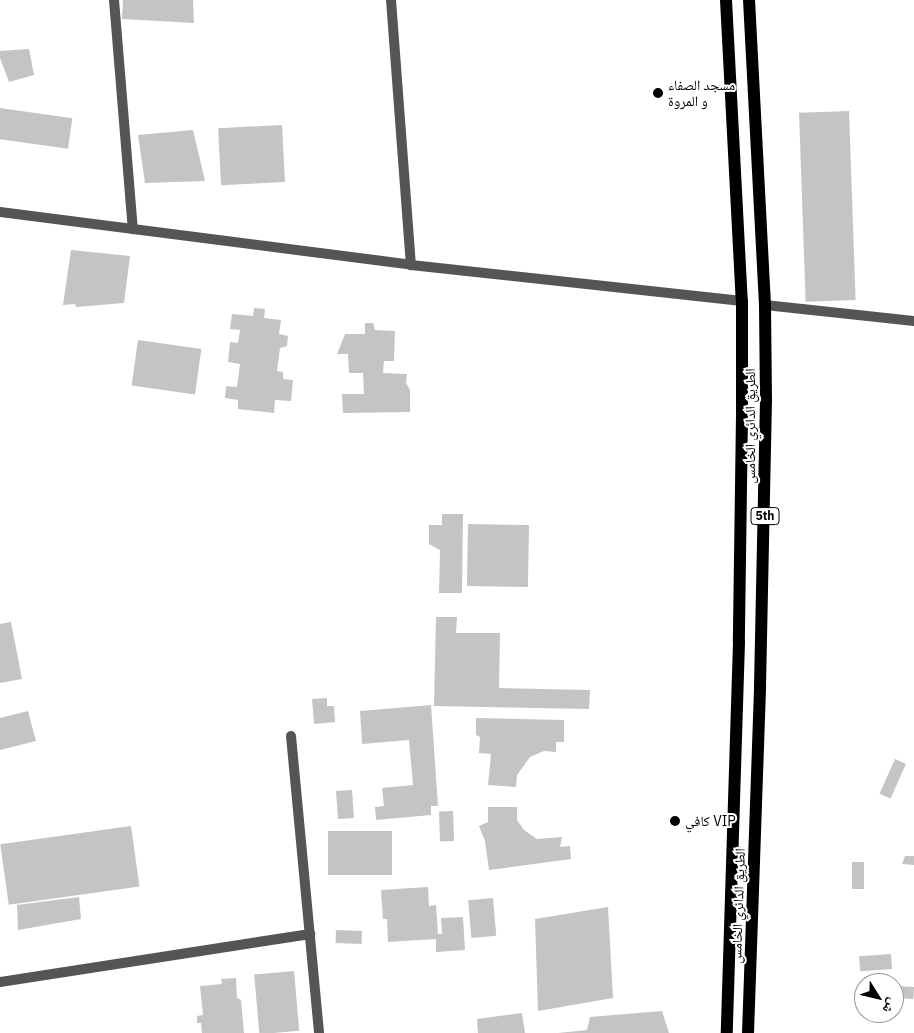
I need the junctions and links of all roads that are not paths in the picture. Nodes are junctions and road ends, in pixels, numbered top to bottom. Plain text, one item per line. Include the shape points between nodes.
1 (114, 0) edge
2 (391, 0) edge
3 (726, 0) edge
4 (749, 0) edge
5 (0, 212) edge
6 (133, 229) junction
7 (411, 264) junction
8 (742, 301) junction
9 (765, 305) junction
10 (914, 321) edge
11 (291, 736) dead end
12 (310, 934) junction
13 (0, 982) edge
14 (319, 1033) edge
15 (727, 1033) edge
16 (748, 1033) edge

1 - 6 street
2 - 7 street
3 - 8 main road, الطريق الدائري الخامس / 5th
4 - 9 main road, الطريق الدائري الخامس / 5th
5 - 6 street
6 - 7 street
7 - 8 street
8 - 15 main road, الطريق الدائري الخامس / 5th via 739,623
9 - 10 street
9 - 16 main road, الطريق الدائري الخامس / 5th via 765,497
11 - 12 street
12 - 13 street
12 - 14 street

